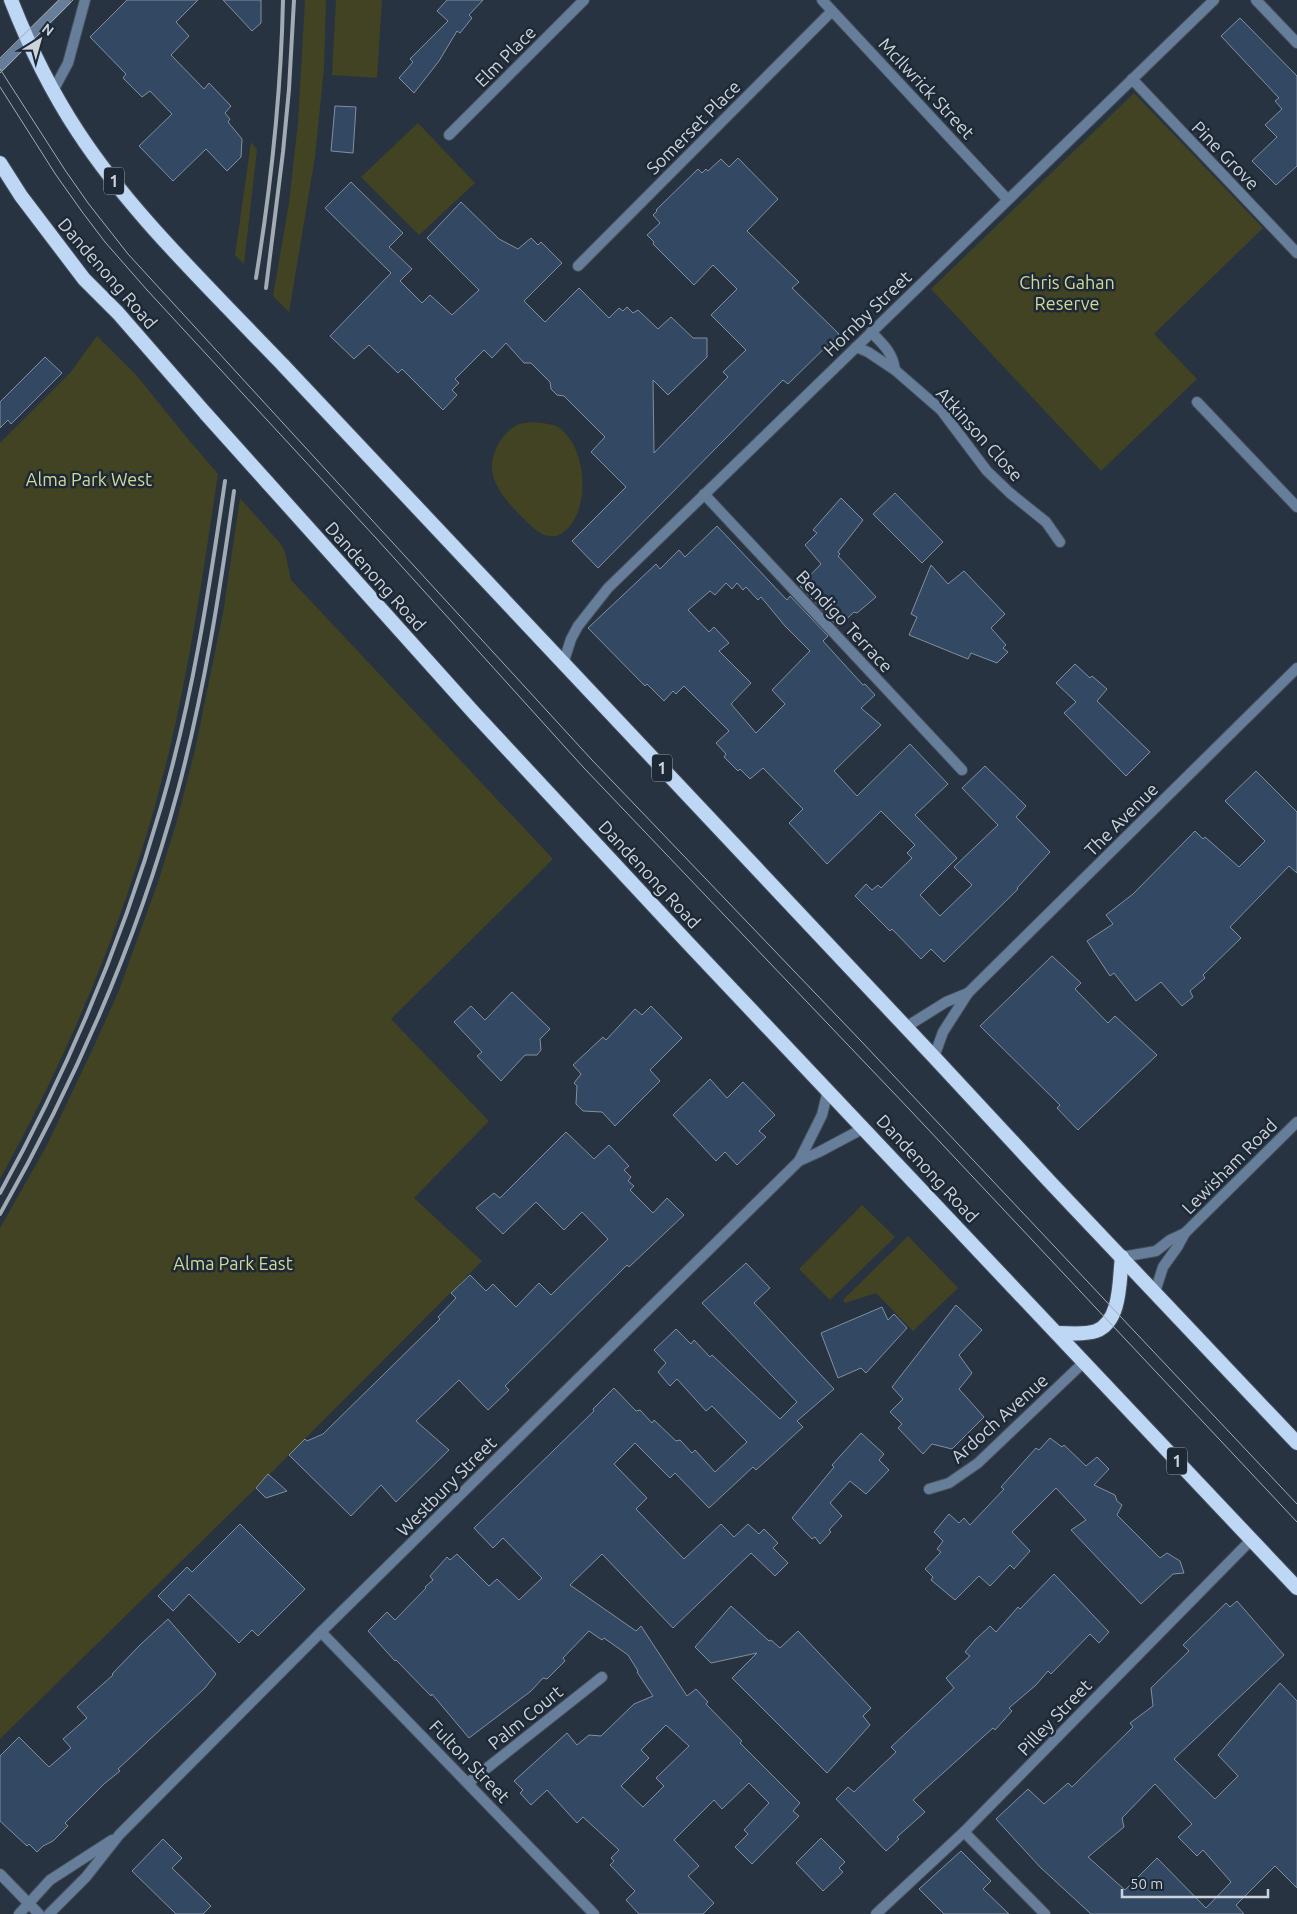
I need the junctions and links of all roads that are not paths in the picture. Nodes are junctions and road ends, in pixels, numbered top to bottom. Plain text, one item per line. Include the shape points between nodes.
1 (11, 0) edge
2 (66, 0) edge
3 (85, 0) edge
4 (584, 0) edge
5 (822, 0) edge
6 (1214, 0) edge
7 (1256, 0) edge
8 (832, 11) junction
9 (28, 39) junction
10 (1297, 43) edge
11 (0, 66) edge
12 (1132, 79) junction
13 (53, 91) junction
14 (449, 136) dead end
15 (0, 163) edge
16 (1007, 200) junction
17 (1297, 253) edge
18 (578, 266) dead end
19 (871, 332) junction
20 (856, 347) junction
21 (895, 370) junction
22 (1197, 402) dead end
23 (704, 494) junction
24 (1297, 506) edge
25 (1060, 542) dead end
26 (563, 664) junction
27 (1297, 668) edge
28 (962, 770) dead end
29 (968, 993) junction
30 (906, 1027) junction
31 (934, 1057) junction
32 (828, 1090) junction
33 (1297, 1122) edge
34 (864, 1128) junction
35 (799, 1161) junction
36 (1185, 1233) junction
37 (1122, 1257) junction
38 (1155, 1292) junction
39 (1058, 1333) junction
40 (1084, 1362) junction
41 (1297, 1443) edge
42 (930, 1489) dead end
43 (1252, 1539) junction
44 (1297, 1588) edge
45 (321, 1632) junction
46 (602, 1677) dead end
47 (468, 1783) junction
48 (964, 1832) junction
49 (119, 1835) junction
50 (0, 1874) edge
51 (28, 1903) junction
52 (19, 1914) edge
53 (39, 1914) edge
54 (49, 1914) edge
55 (594, 1914) edge
56 (876, 1914) edge
57 (1044, 1914) edge

1 - 9 highway, 1
2 - 9 street
3 - 13 street via 68,63
4 - 14 street, Elm Place
5 - 8 street, McIlwrick Street
6 - 12 street, Hornby Street
7 - 10 street
8 - 16 street, McIlwrick Street
8 - 18 street, Somerset Place
9 - 11 street
9 - 13 highway, 1
12 - 16 street, Hornby Street
12 - 17 street, Pine Grove
13 - 26 highway, 1, bridge via 107,172 170,247
15 - 32 highway, Dandenong Road / 1, bridge via 79,273 475,714
16 - 19 street, Hornby Street
19 - 20 street, Hornby Street
19 - 21 street, Atkinson Close via 890,353
20 - 21 street, Atkinson Close
20 - 23 street, Hornby Street
21 - 25 street, Atkinson Close via 941,410 978,460 998,482 1046,522
22 - 24 street
23 - 26 street, Hornby Street via 608,588 578,626
23 - 28 street, Bendigo Terrace
26 - 30 highway, 1
27 - 29 street, The Avenue
29 - 30 street, The Avenue via 946,1002
29 - 31 street, The Avenue via 943,1032
30 - 31 highway, 1
31 - 37 highway, 1
32 - 34 highway, Dandenong Road / 1
32 - 35 street, Westbury Street via 822,1115
33 - 36 street, Lewisham Road
34 - 35 street, Westbury Street
34 - 39 highway, Dandenong Road / 1
35 - 45 street, Westbury Street
36 - 37 street, Lewisham Road via 1156,1251
36 - 38 street, Lewisham Road via 1163,1267
37 - 38 highway, 1
37 - 39 highway via 1116,1304 1108,1322 1088,1332
38 - 41 highway, 1
39 - 40 highway, Dandenong Road / 1
40 - 42 street, Ardoch Avenue via 978,1463 949,1483
40 - 43 highway, Dandenong Road / 1
43 - 44 highway, Dandenong Road / 1
43 - 48 street, Pilley Street
45 - 47 street, Fulton Street
45 - 49 street, Westbury Street
46 - 47 street, Palm Court
47 - 55 street, Fulton Street
48 - 56 street, Pilley Street
48 - 57 street
49 - 51 street, Westbury Street via 50,1880
49 - 54 street, Westbury Street via 86,1877
50 - 51 street
51 - 52 street, Westbury Street
51 - 53 street

